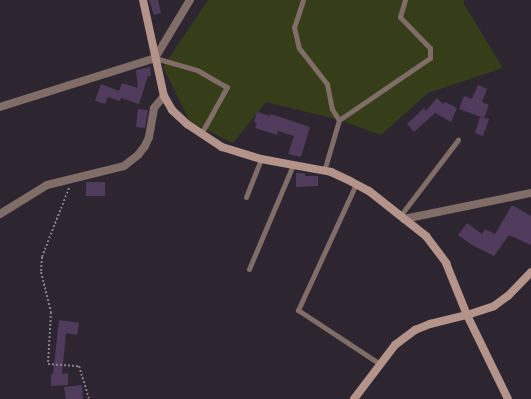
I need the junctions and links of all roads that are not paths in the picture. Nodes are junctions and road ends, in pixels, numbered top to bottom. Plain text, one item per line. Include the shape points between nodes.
1 (143, 0) edge
2 (190, 0) edge
3 (302, 0) edge
4 (405, 0) edge
5 (155, 58) junction
6 (164, 96) junction
7 (0, 106) edge
8 (339, 120) junction
9 (201, 134) junction
10 (458, 140) dead end
11 (261, 160) junction
12 (293, 165) junction
13 (324, 171) junction
14 (356, 184) junction
15 (531, 193) edge
16 (246, 197) dead end
17 (0, 214) edge
18 (402, 217) junction
19 (249, 268) dead end
20 (531, 272) edge
21 (467, 316) junction
22 (380, 364) junction
23 (354, 399) edge
24 (508, 399) edge

1 - 5 street
2 - 5 street
3 - 8 lane via 294,27 299,48 327,84 332,109
4 - 8 lane via 400,17 430,48 430,58
5 - 6 street
5 - 7 street
5 - 9 lane via 197,70 227,87
6 - 9 street via 172,110
6 - 17 street via 154,108 149,137 138,155 124,166 47,185
8 - 13 lane
9 - 11 street via 222,147
10 - 18 lane
11 - 12 street
11 - 16 lane
12 - 13 street
12 - 19 lane
13 - 14 street
14 - 18 street
14 - 22 lane via 298,310
15 - 18 street
18 - 21 street via 426,236 446,263
20 - 21 street via 508,296 494,306
21 - 22 street via 415,330 394,345
21 - 24 street
22 - 23 street

